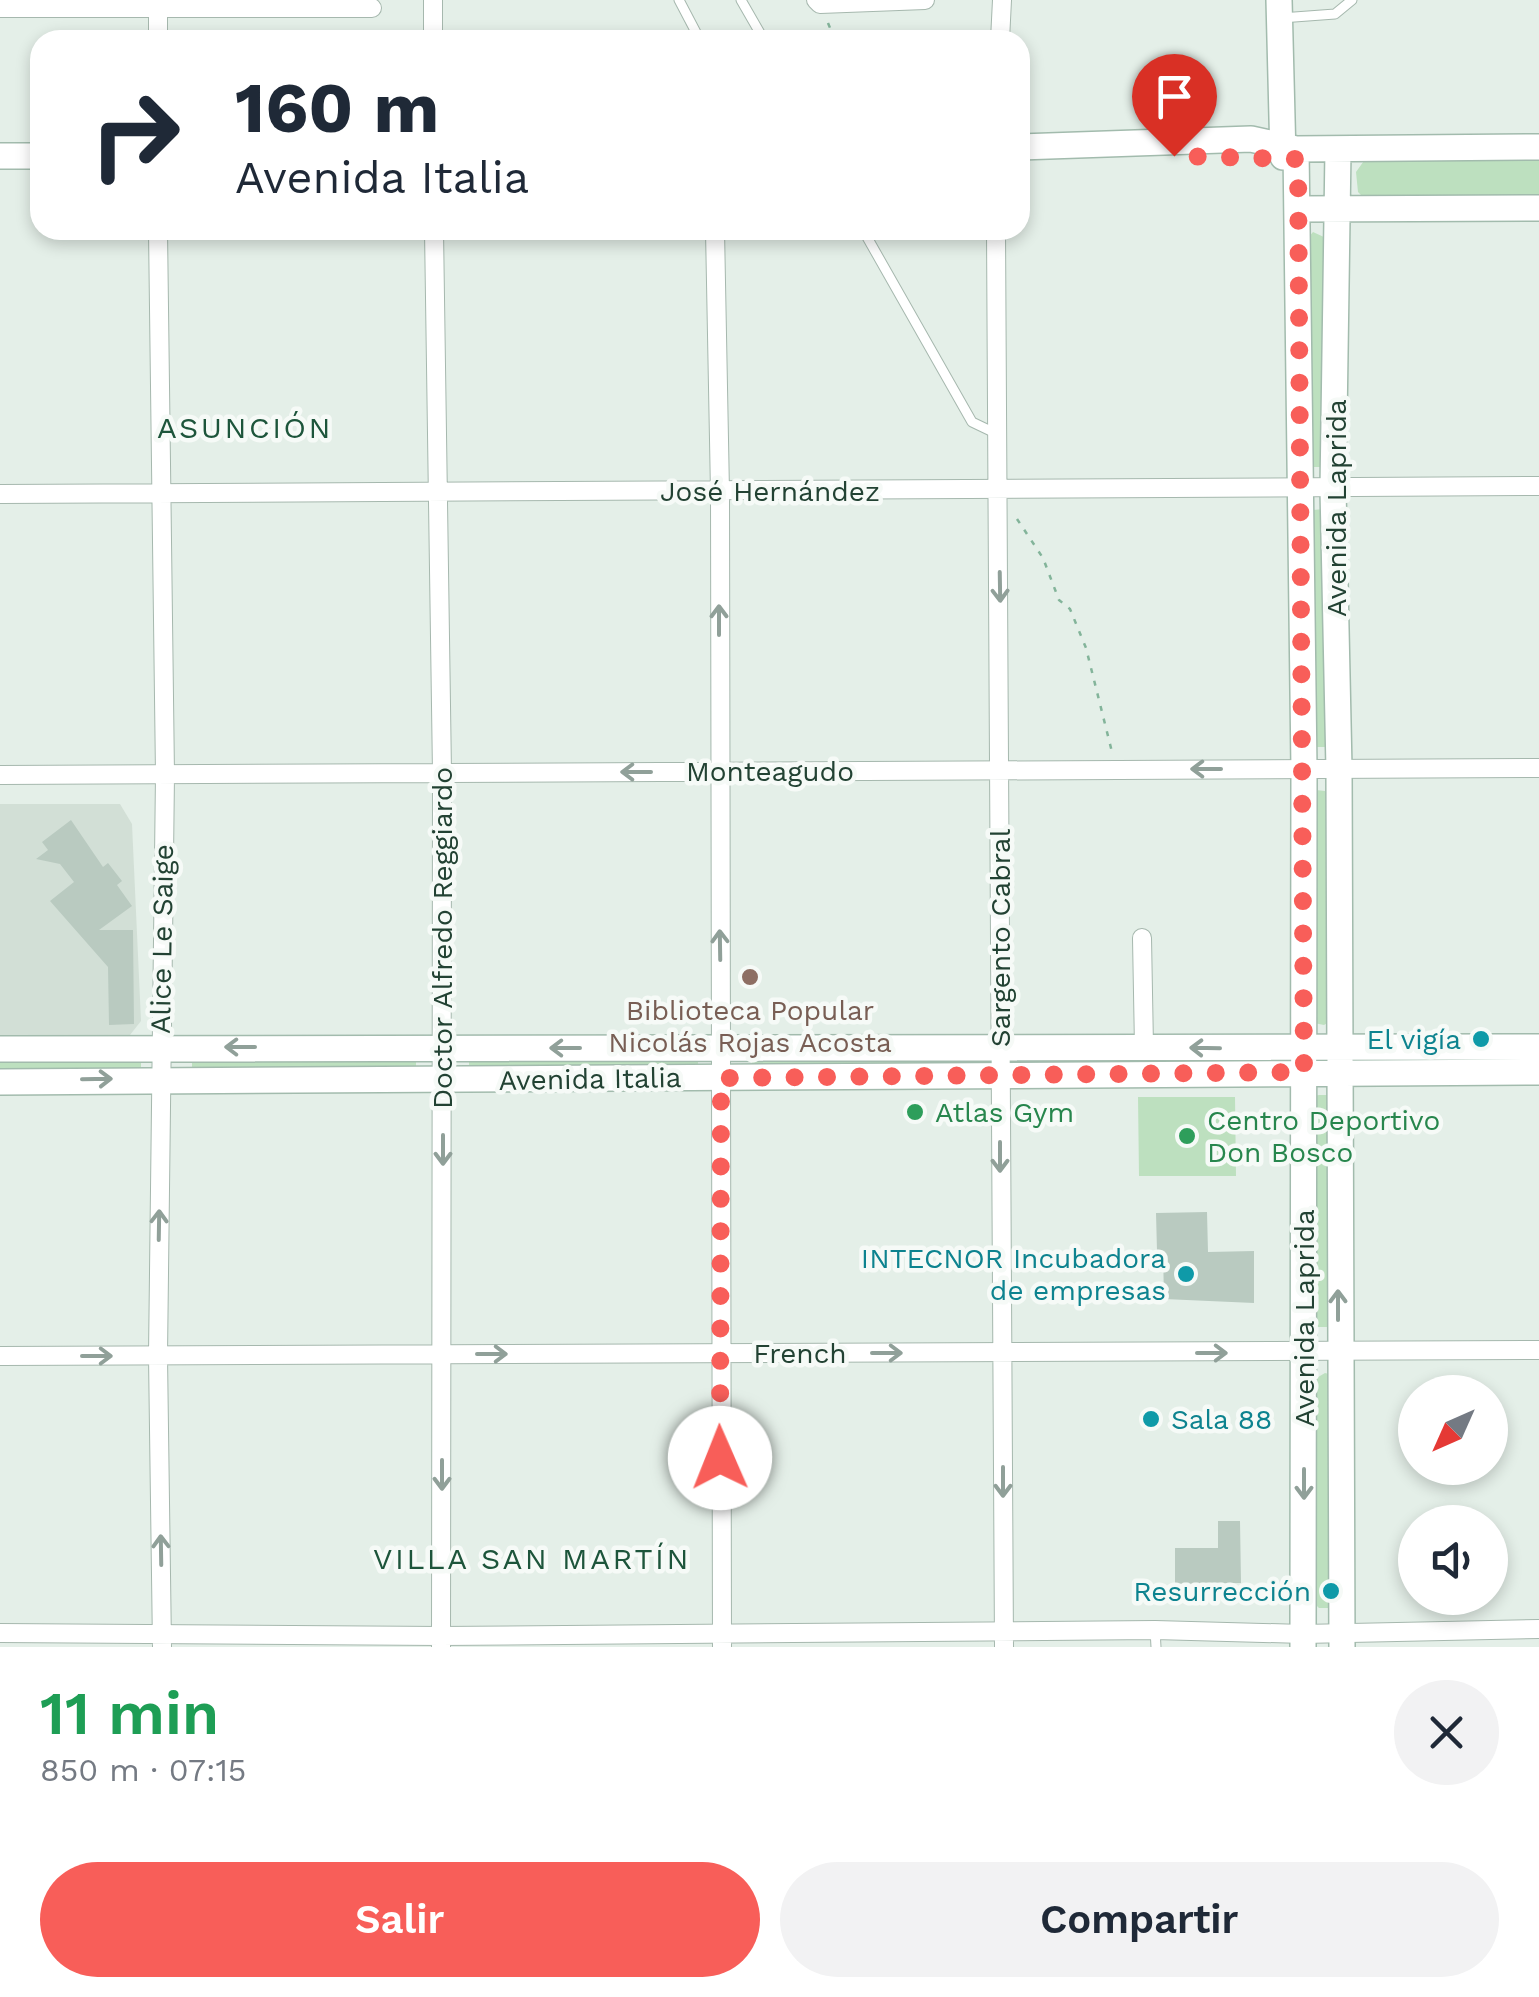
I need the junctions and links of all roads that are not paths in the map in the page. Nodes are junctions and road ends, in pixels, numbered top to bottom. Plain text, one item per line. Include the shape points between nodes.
1 (433, 0) edge
2 (679, 0) edge
3 (742, 0) edge
4 (816, 0) edge
5 (925, 0) edge
6 (1002, 0) edge
7 (1352, 0) edge
8 (844, 1) edge
9 (158, 3) edge
10 (1275, 6) edge
11 (0, 8) edge
12 (372, 8) dead end
13 (158, 30) edge
14 (433, 30) edge
15 (695, 30) edge
16 (758, 30) edge
17 (1000, 30) edge
18 (1030, 147) edge
19 (1539, 147) edge
20 (1338, 150) junction
21 (1282, 151) junction
22 (0, 156) edge
23 (30, 156) edge
24 (1030, 156) edge
25 (1339, 208) junction
26 (1539, 208) edge
27 (1300, 209) junction
28 (158, 240) edge
29 (434, 240) edge
30 (715, 240) edge
31 (869, 240) edge
32 (996, 240) edge
33 (996, 433) junction
34 (1539, 486) edge
35 (1334, 489) junction
36 (995, 490) junction
37 (1300, 490) junction
38 (435, 492) junction
39 (720, 492) junction
40 (0, 494) edge
41 (160, 494) junction
42 (1539, 768) edge
43 (1002, 769) junction
44 (1304, 770) junction
45 (1339, 770) junction
46 (718, 772) junction
47 (442, 773) junction
48 (0, 775) edge
49 (165, 775) junction
50 (1142, 938) dead end
51 (161, 1047) junction
52 (1144, 1047) junction
53 (1539, 1047) edge
54 (442, 1048) junction
55 (722, 1048) junction
56 (998, 1048) junction
57 (0, 1049) edge
58 (1303, 1060) junction
59 (1338, 1060) junction
60 (1539, 1072) edge
61 (1000, 1076) junction
62 (161, 1078) junction
63 (721, 1078) junction
64 (443, 1081) junction
65 (0, 1082) edge
66 (1539, 1350) edge
67 (1339, 1351) junction
68 (1002, 1352) junction
69 (1304, 1353) junction
70 (442, 1354) junction
71 (719, 1354) junction
72 (0, 1356) edge
73 (158, 1356) junction
74 (1539, 1630) edge
75 (0, 1633) edge
76 (1155, 1638) edge
77 (162, 1639) edge
78 (722, 1640) edge
79 (1004, 1640) edge
80 (1303, 1640) edge
81 (1342, 1640) edge
82 (441, 1641) edge

1 - 14 street
2 - 15 lane
3 - 16 lane
4 - 8 street
5 - 8 street
6 - 17 street
7 - 10 lane via 1335,14
9 - 11 street
9 - 12 street
9 - 13 street
10 - 21 main road, Avenida Laprida
18 - 21 main road
19 - 20 main road
20 - 21 main road
20 - 25 main road, Avenida Laprida
21 - 24 main road
21 - 27 main road, Avenida Laprida
22 - 23 main road
25 - 26 main road
25 - 27 main road
25 - 35 main road, Avenida Laprida
27 - 37 main road, Avenida Laprida
28 - 41 street, Alice Le Saige
29 - 38 street, Doctor Alfredo Reggiardo
30 - 39 street
31 - 33 lane via 972,422
32 - 33 street, Sargento Cabral
33 - 36 street, Sargento Cabral
34 - 35 street, José Hernández
35 - 37 street, José Hernández
35 - 45 main road, Avenida Laprida
36 - 37 street, José Hernández
36 - 39 street, José Hernández
36 -> 43 street, Sargento Cabral
37 - 44 main road, Avenida Laprida
38 - 39 street, José Hernández
38 - 41 street, José Hernández
38 - 47 street, Doctor Alfredo Reggiardo
46 -> 39 street
40 - 41 street, José Hernández
41 - 49 street, Alice Le Saige
42 - 45 street, Monteagudo
44 -> 43 street, Monteagudo
43 - 46 street, Monteagudo
43 - 56 street, Sargento Cabral
44 - 45 street, Monteagudo
44 - 58 main road, Avenida Laprida
45 - 59 main road, Avenida Laprida
46 -> 47 street, Monteagudo
55 -> 46 street
47 - 49 street, Monteagudo
47 - 54 street, Doctor Alfredo Reggiardo
48 - 49 street, Monteagudo
49 - 51 street, Alice Le Saige
50 - 52 street
54 -> 51 main road, Avenida Italia
51 - 57 main road, Avenida Italia
51 - 62 street, Alice Le Saige
52 - 56 main road, Avenida Italia
58 -> 52 main road, Avenida Italia
53 - 59 main road, Avenida Italia
55 -> 54 main road, Avenida Italia
54 - 64 street, Doctor Alfredo Reggiardo
55 - 56 main road, Avenida Italia
55 - 63 street
56 - 61 street, Sargento Cabral
58 - 59 main road, Avenida Italia
58 - 61 main road, Avenida Italia
58 - 69 main road, Avenida Laprida
59 - 60 main road, Avenida Italia
67 -> 59 main road, Avenida Laprida
61 - 63 main road, Avenida Italia
61 -> 68 street, Sargento Cabral
62 - 64 main road, Avenida Italia
65 -> 62 main road, Avenida Italia
73 -> 62 street, Alice Le Saige
63 - 64 main road, Avenida Italia
63 - 71 street
64 -> 70 street, Doctor Alfredo Reggiardo
66 - 67 street, French
67 - 69 street, French
67 - 81 main road, Avenida Laprida
68 -> 69 street, French
71 -> 68 street, French
68 -> 79 street, Sargento Cabral
69 -> 80 main road, Avenida Laprida
70 -> 71 street, French
70 - 73 street, French
70 -> 82 street, Doctor Alfredo Reggiardo
71 - 78 street
72 -> 73 street, French
77 -> 73 street, Alice Le Saige
74 - 81 street
75 - 77 street
76 - 79 street
76 - 80 street
77 - 82 street
78 - 79 street
78 - 82 street
80 - 81 street

